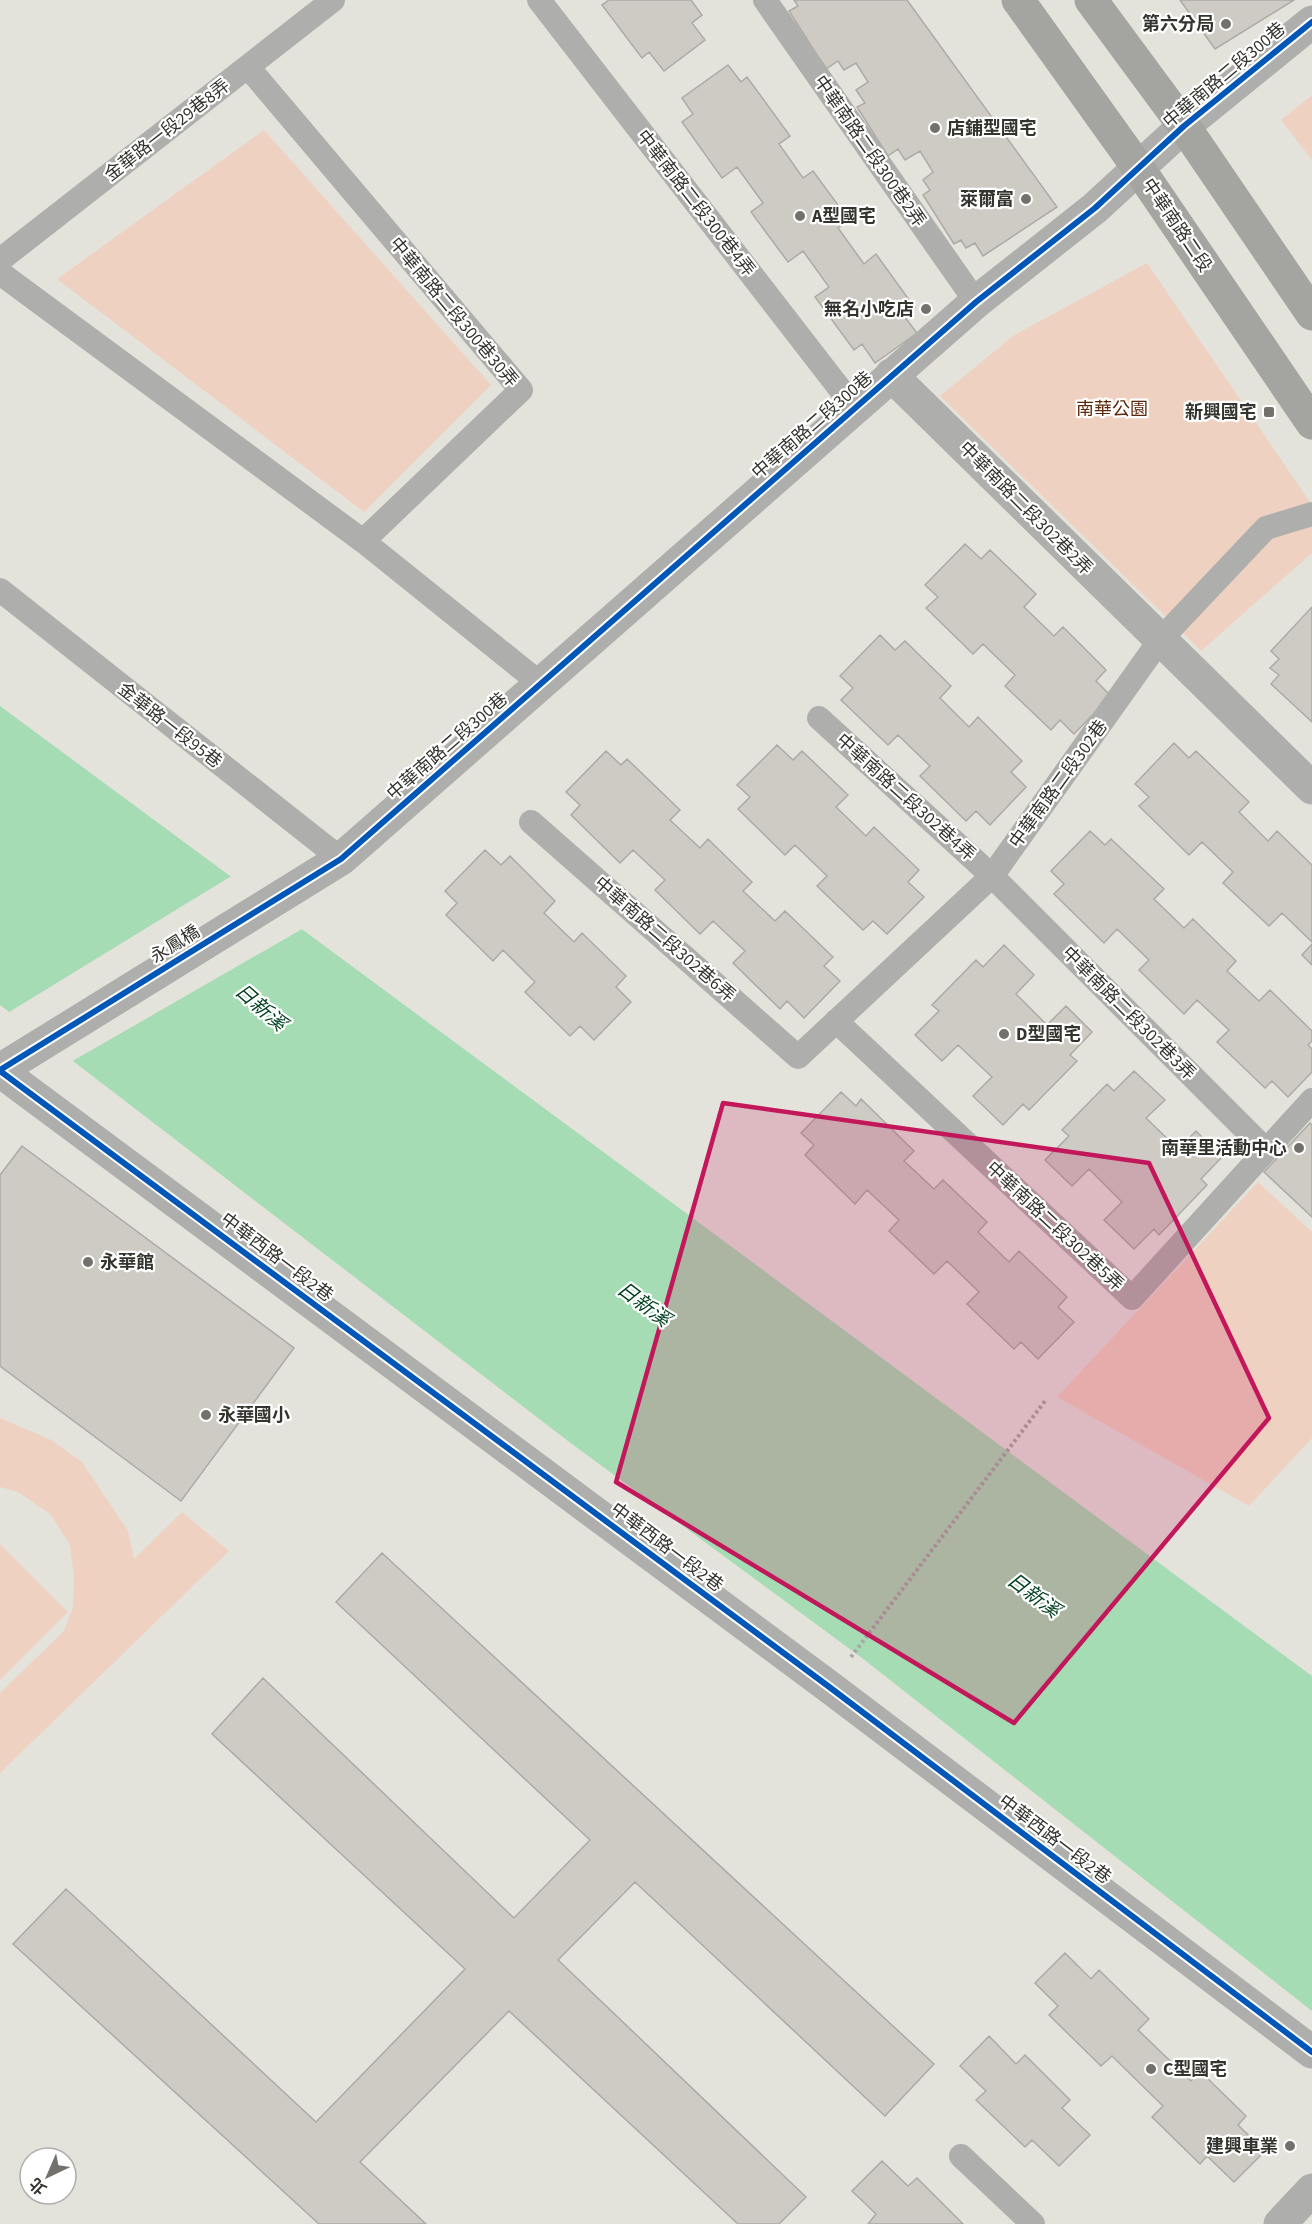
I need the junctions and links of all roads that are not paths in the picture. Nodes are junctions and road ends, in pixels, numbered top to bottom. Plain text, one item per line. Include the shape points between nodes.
1 (333, 0) edge
2 (538, 0) edge
3 (765, 0) edge
4 (1018, 0) edge
5 (1091, 0) edge
6 (1312, 22) edge
7 (248, 67) junction
8 (1184, 126) junction
9 (1139, 169) junction
10 (0, 260) edge
11 (0, 273) edge
12 (976, 302) junction
13 (1312, 314) edge
14 (891, 375) junction
15 (854, 407) junction
16 (1312, 423) edge
17 (1312, 514) edge
18 (363, 541) junction
19 (0, 590) edge
20 (1160, 640) junction
21 (541, 684) junction
22 (819, 718) dead end
23 (1312, 788) edge
24 (531, 822) dead end
25 (340, 860) junction
26 (992, 876) junction
27 (836, 1021) junction
28 (798, 1057) joint
29 (8, 1065) edge
30 (1312, 1100) edge
31 (1266, 1150) junction
32 (1312, 2052) edge
33 (961, 2156) dead end
34 (1312, 2190) edge
35 (1033, 2224) edge
36 (1280, 2224) edge

1 - 7 lane, 金華路一段29巷8弄
2 - 15 lane, 中華南路二段300巷4弄
3 - 12 lane, 中華南路二段300巷2弄
4 - 9 street, 中華南路二段
5 - 8 street
6 - 8 street, 中華南路二段300巷
7 - 10 lane, 金華路一段29巷8弄
7 - 18 lane, 中華南路二段300巷30弄 via 521,390
8 - 9 street, 中華南路二段300巷
8 - 13 street
9 - 12 street, 中華南路二段300巷
9 - 16 street, 中華南路二段
11 - 18 lane
12 - 14 street, 中華南路二段300巷
14 - 15 street, 中華南路二段300巷
14 - 20 street, 中華南路二段302巷2弄
15 - 21 street, 中華南路二段300巷
17 - 20 lane, 中華南路二段302巷 via 1266,528
18 - 21 lane
19 - 25 lane, 金華路一段95巷
20 - 23 street, 中華南路二段302巷2弄
20 - 26 lane, 中華南路二段302巷
21 - 25 street, 中華南路二段300巷
22 - 26 lane, 中華南路二段302巷4弄
24 - 28 lane, 中華南路二段302巷6弄
25 - 29 street, 永鳳橋
26 - 27 lane, 中華南路二段302巷
26 - 31 lane, 中華南路二段302巷3弄
27 - 28 lane, 中華南路二段302巷
27 - 31 lane, 中華南路二段302巷5弄 via 1132,1298
29 - 32 street, 中華西路一段2巷
30 - 31 lane, 中華南路二段302巷5弄
33 - 35 lane
34 - 36 street

